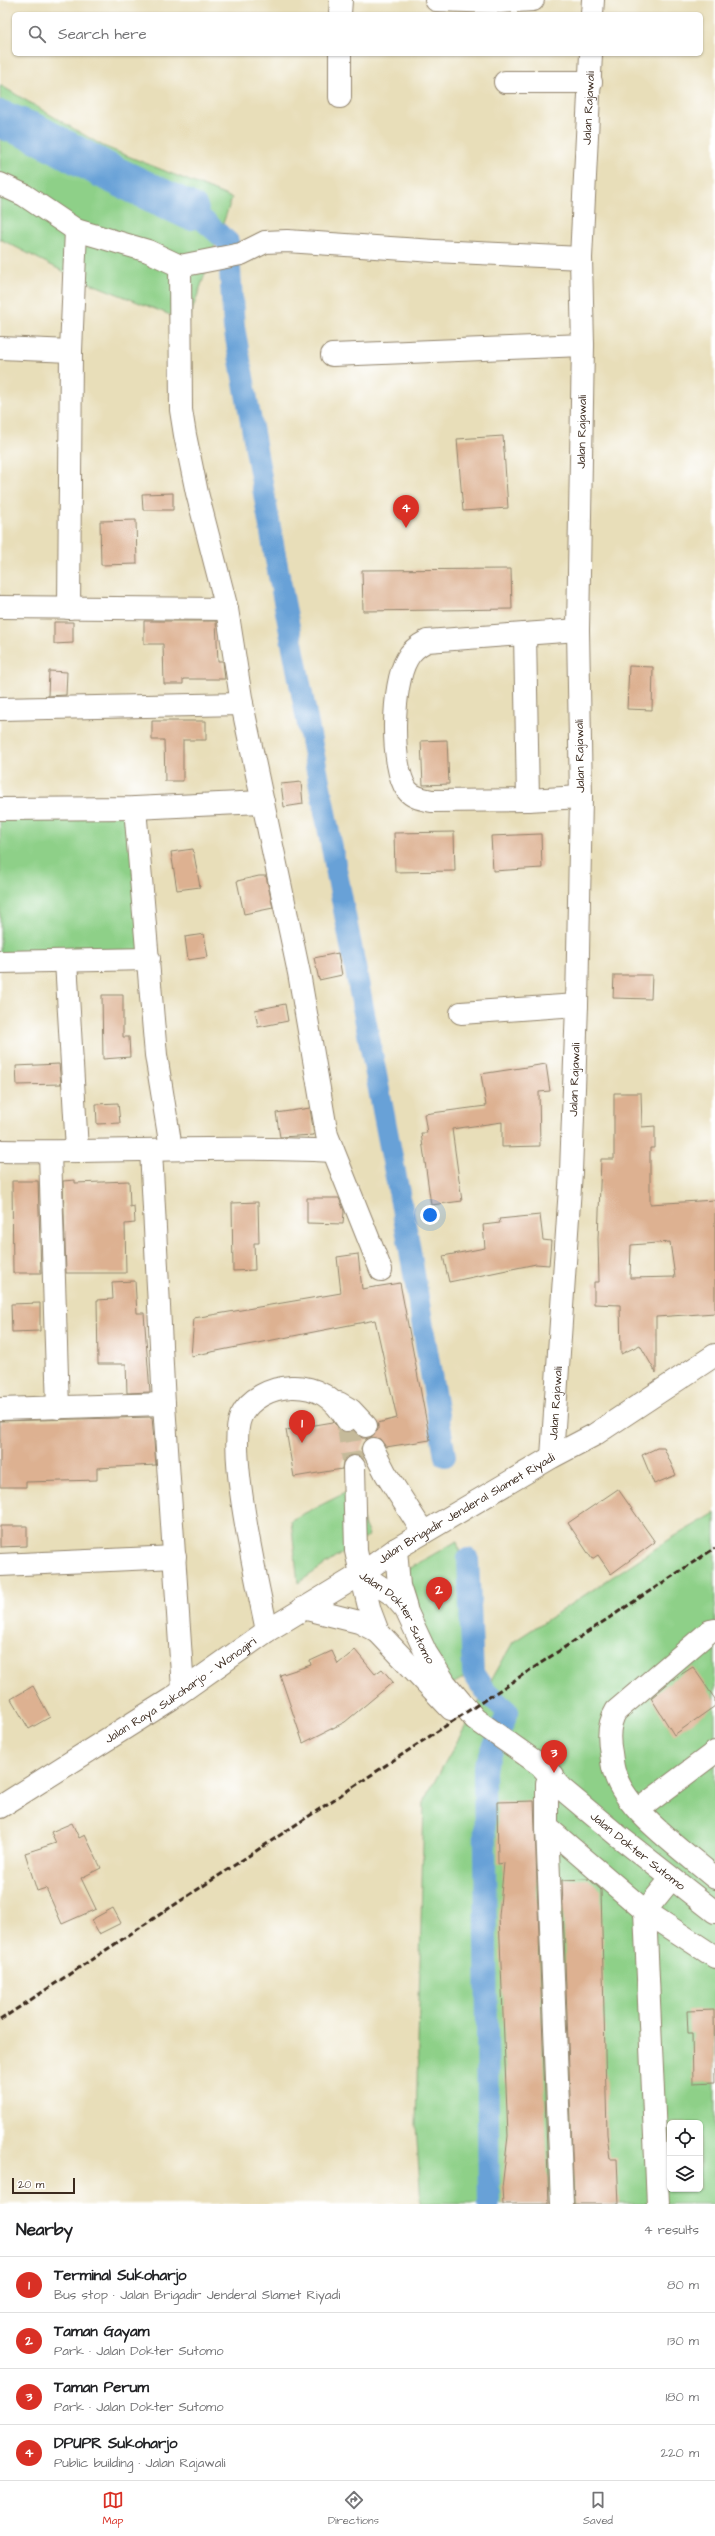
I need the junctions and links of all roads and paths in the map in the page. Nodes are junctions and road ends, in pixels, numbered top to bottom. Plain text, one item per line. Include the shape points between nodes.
1 (341, 0) edge
2 (436, 0) edge
3 (533, 0) edge
4 (593, 0) edge
5 (340, 12) edge
6 (592, 12) edge
7 (340, 56) edge
8 (591, 56) edge
9 (505, 82) dead end
10 (590, 82) junction
11 (340, 97) dead end
12 (0, 184) edge
13 (76, 230) junction
14 (581, 258) junction
15 (180, 266) junction
16 (583, 345) junction
17 (0, 348) edge
18 (71, 351) junction
19 (332, 355) dead end
20 (0, 607) edge
21 (69, 608) junction
22 (227, 609) junction
23 (578, 630) junction
24 (524, 634) junction
25 (242, 704) junction
26 (0, 708) edge
27 (581, 797) junction
28 (528, 800) junction
29 (263, 802) junction
30 (135, 808) junction
31 (0, 809) edge
32 (149, 959) junction
33 (66, 961) junction
34 (0, 962) edge
35 (577, 1005) junction
36 (461, 1013) dead end
37 (161, 1149) junction
38 (77, 1150) junction
39 (0, 1151) edge
40 (333, 1151) junction
41 (50, 1152) junction
42 (381, 1270) dead end
43 (715, 1355) edge
44 (164, 1404) junction
45 (58, 1408) junction
46 (0, 1409) edge
47 (357, 1423) tunnel mouth
48 (373, 1449) dead end
49 (552, 1457) junction
50 (354, 1467) tunnel mouth
51 (423, 1532) junction
52 (396, 1549) junction
53 (175, 1557) junction
54 (0, 1565) edge
55 (362, 1574) junction
56 (303, 1608) junction
57 (406, 1610) junction
58 (715, 1630) edge
59 (268, 1631) junction
60 (378, 1632) junction
61 (182, 1689) junction
62 (472, 1723) junction
63 (715, 1752) edge
64 (546, 1777) junction
65 (0, 1807) edge
66 (638, 1810) junction
67 (548, 1826) junction
68 (715, 1878) edge
69 (671, 1879) junction
70 (645, 1911) junction
71 (715, 1912) edge
72 (715, 1957) edge
73 (562, 2204) edge
74 (658, 2204) edge

1 - 5 street
2 - 3 street
4 - 6 street
7 - 11 street
8 - 10 street, Jalan Rajawali
9 - 10 street
10 - 14 street, Jalan Rajawali
12 - 13 street via 24,195
13 - 15 street via 148,251
13 - 18 street
14 - 15 street via 287,240 265,242 241,254 215,257
14 - 16 street, Jalan Rajawali
15 - 22 street via 181,410 197,493
16 - 19 street
16 - 23 street, Jalan Rajawali
17 - 18 street
18 - 21 street
20 - 21 street
21 - 22 street
22 - 25 street
23 - 24 street
23 - 27 street, Jalan Rajawali
24 - 28 street
24 - 28 street via 427,640 417,646 407,658 399,678 394,707 402,779 408,791 418,798 432,801
25 - 26 street
25 - 29 street
27 - 28 street
27 - 35 street, Jalan Rajawali
29 - 30 street
29 - 40 street via 299,973 323,1119
30 - 31 street
30 - 32 street
32 - 33 street
32 - 37 street
33 - 34 street
33 - 38 street
35 - 36 street
35 - 49 street, Jalan Rajawali via 571,1172
37 - 38 street
37 - 40 street
37 - 44 street
38 - 41 street
39 - 41 street
40 - 42 street
41 - 45 street
43 - 49 street, Jalan Brigadir Jenderal Slamet Riyadi via 594,1435
44 - 45 street
44 - 53 street
45 - 46 street
47 - 59 street via 330,1397 319,1391 301,1387 286,1387 262,1395 254,1400 241,1417 236,1456
48 - 51 street
49 - 51 street, Jalan Brigadir Jenderal Slamet Riyadi
50 - 55 street via 356,1551
51 - 52 street, Jalan Brigadir Jenderal Slamet Riyadi
52 - 55 street, Jalan Brigadir Jenderal Slamet Riyadi
52 - 57 street via 399,1586
53 - 54 street
53 - 61 street
55 - 56 street, Jalan Raya Sukoharjo - Wonogiri
55 - 57 street, Jalan Dokter Sutomo via 393,1595
55 - 60 street, Jalan Dokter Sutomo via 370,1611
56 - 59 street, Jalan Raya Sukoharjo - Wonogiri
56 - 60 street via 359,1622
57 - 62 street, Jalan Dokter Sutomo via 426,1653
58 - 66 street via 710,1631 616,1711 611,1719 610,1746 615,1774
59 - 61 street, Jalan Raya Sukoharjo - Wonogiri
60 - 62 street, Jalan Dokter Sutomo
61 - 65 street, Jalan Raya Sukoharjo - Wonogiri
62 - 64 street, Jalan Dokter Sutomo
63 - 66 street
64 - 67 street
64 - 69 street, Jalan Dokter Sutomo
66 - 68 street
67 - 70 street
67 - 73 street
69 - 70 street
69 - 71 street, Jalan Dokter Sutomo
70 - 72 street
70 - 74 street

